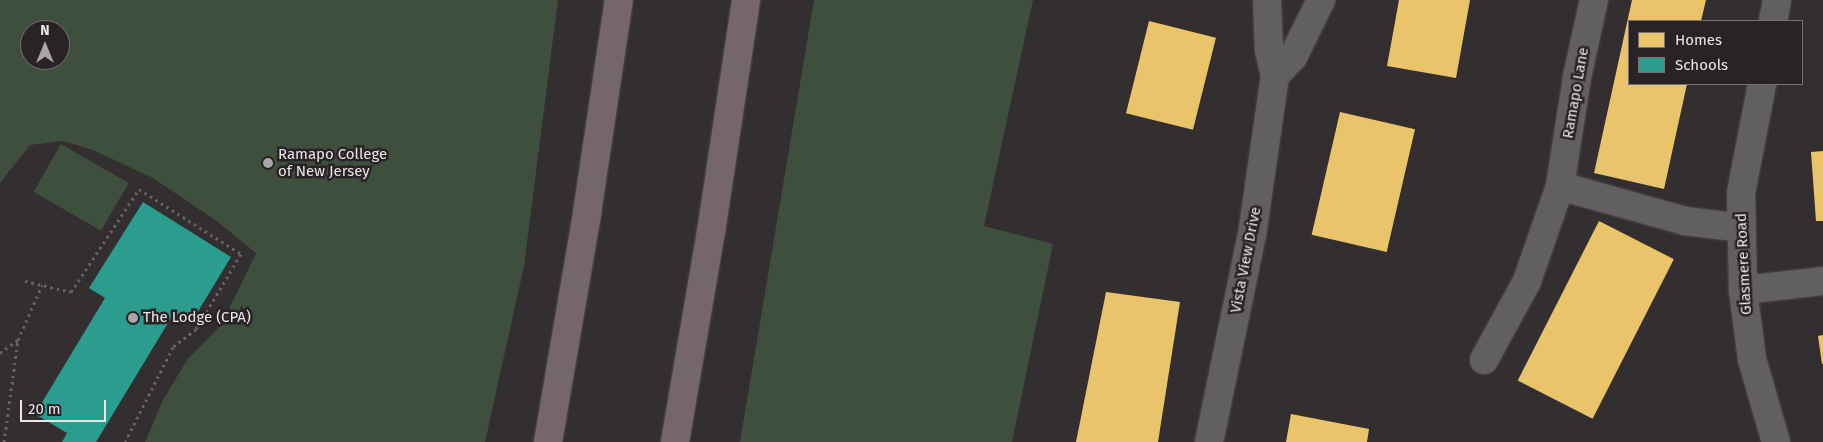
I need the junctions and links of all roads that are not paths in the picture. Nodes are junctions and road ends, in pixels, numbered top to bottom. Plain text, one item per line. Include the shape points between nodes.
1 (619, 0) edge
2 (746, 0) edge
3 (1267, 0) edge
4 (1321, 0) edge
5 (1594, 0) edge
6 (1777, 0) edge
7 (1773, 20) edge
8 (1275, 76) junction
9 (1762, 85) edge
10 (1560, 186) junction
11 (1742, 228) junction
12 (1823, 281) edge
13 (1743, 290) junction
14 (1484, 360) dead end
15 (548, 442) edge
16 (676, 442) edge
17 (1209, 442) edge
18 (1776, 442) edge

1 - 15 highway
2 - 16 highway via 712,232
3 - 8 street, Vista View Drive via 1269,50
4 - 8 street via 1293,57
5 - 10 street, Ramapo Lane via 1577,77
6 - 7 street
8 - 17 street, Vista View Drive via 1252,235
9 - 11 street, Glasmere Road via 1741,193
10 - 11 street via 1685,221
10 - 14 street, Ramapo Lane via 1526,281
11 - 13 street, Glasmere Road
12 - 13 street
13 - 18 street, Glasmere Road via 1752,359

